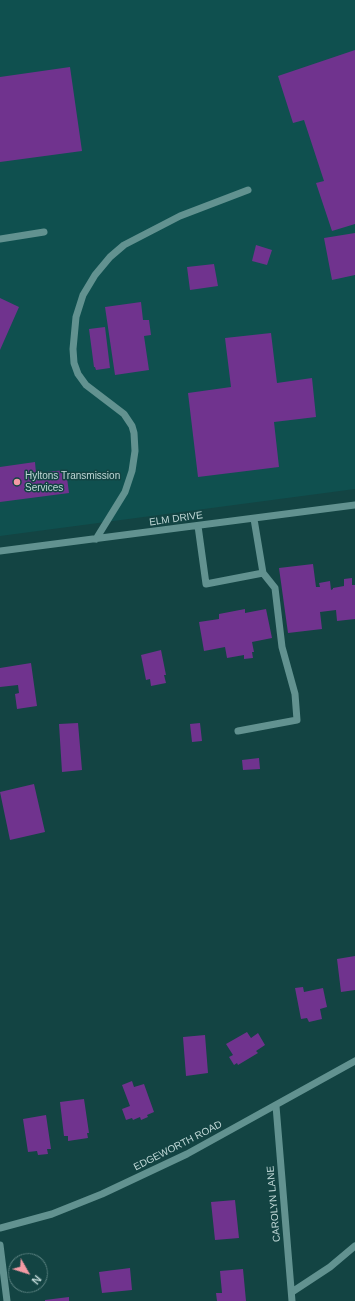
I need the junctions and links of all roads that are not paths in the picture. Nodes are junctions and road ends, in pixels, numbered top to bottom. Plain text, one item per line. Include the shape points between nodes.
1 (248, 190) dead end
2 (44, 232) dead end
3 (0, 239) edge
4 (355, 506) edge
5 (254, 519) junction
6 (198, 526) junction
7 (96, 539) junction
8 (0, 552) edge
9 (263, 573) junction
10 (238, 731) dead end
11 (355, 1061) edge
12 (276, 1106) junction
13 (0, 1228) edge
14 (0, 1245) edge
15 (355, 1246) edge
16 (292, 1292) junction
17 (7, 1301) edge
18 (292, 1301) edge

1 - 7 street via 180,216 124,245 95,275 83,295 76,317 74,364 86,385 124,414 132,426 135,450 125,492
2 - 3 street
4 - 5 street, ELM DRIVE
5 - 6 street, ELM DRIVE
5 - 9 street
6 - 7 street, ELM DRIVE
6 - 9 street via 206,584
7 - 8 street, ELM DRIVE
9 - 10 street via 275,588 282,647 295,694 297,720
11 - 12 street, EDGEWORTH ROAD
12 - 13 street, EDGEWORTH ROAD via 187,1154 102,1194 52,1214
12 - 16 street, CAROLYN LANE
14 - 17 street
15 - 16 street via 330,1267
16 - 18 street, CAROLYN LANE

